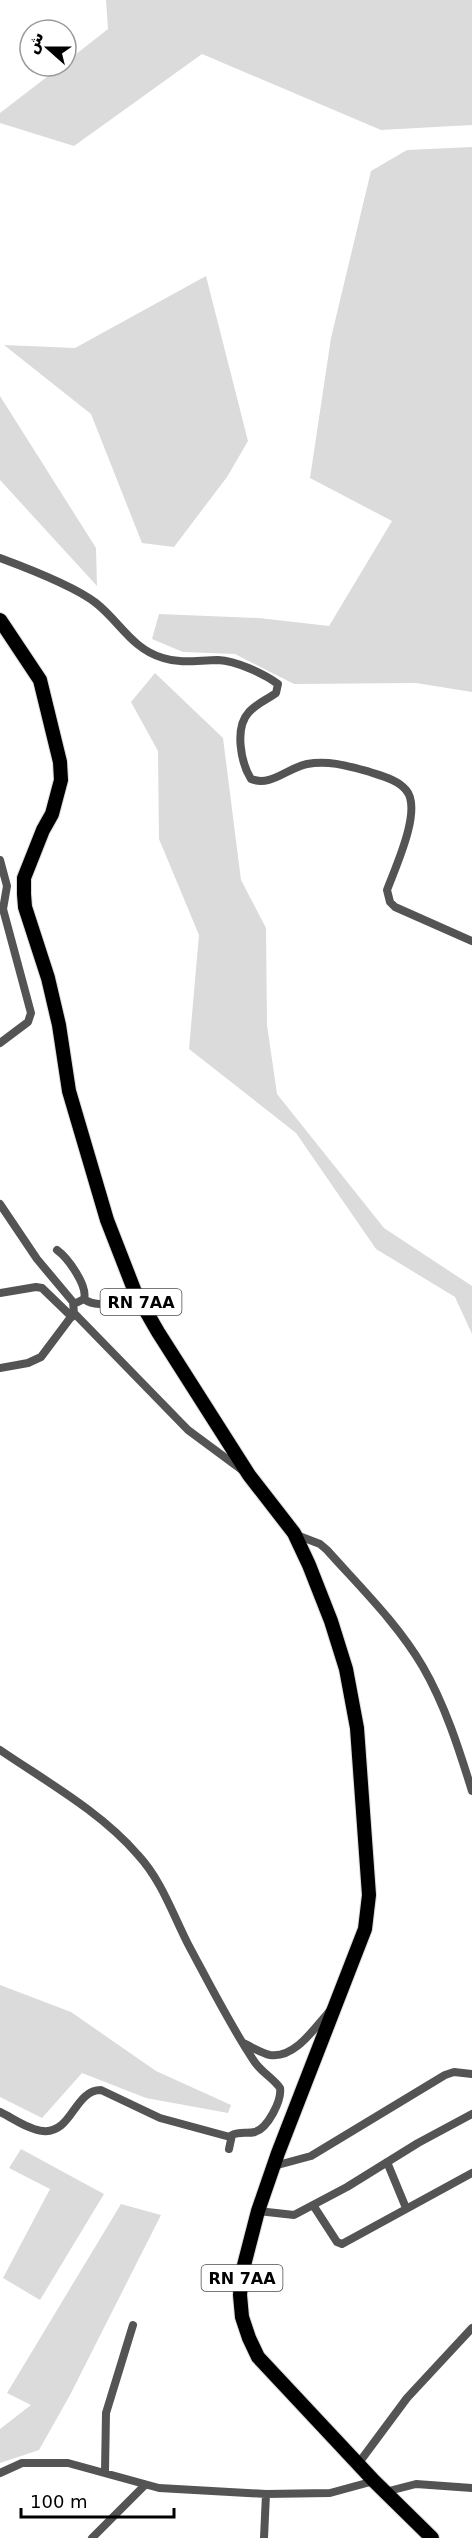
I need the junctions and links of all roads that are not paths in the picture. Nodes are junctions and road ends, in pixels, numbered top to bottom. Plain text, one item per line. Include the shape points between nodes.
1 (0, 558) edge
2 (0, 620) edge
3 (0, 860) edge
4 (6, 894) junction
5 (24, 894) junction
6 (472, 941) edge
7 (0, 1043) edge
8 (0, 1204) edge
9 (57, 1250) dead end
10 (135, 1292) junction
11 (0, 1293) edge
12 (84, 1299) junction
13 (73, 1312) junction
14 (0, 1368) edge
15 (249, 1475) junction
16 (294, 1533) junction
17 (0, 1750) edge
18 (472, 1791) edge
19 (337, 2004) junction
20 (243, 2043) junction
21 (472, 2074) edge
22 (0, 2112) edge
23 (472, 2114) edge
24 (230, 2137) junction
25 (229, 2149) dead end
26 (387, 2162) junction
27 (274, 2166) junction
28 (472, 2173) edge
29 (313, 2205) junction
30 (406, 2208) junction
31 (258, 2211) junction
32 (133, 2325) dead end
33 (472, 2328) edge
34 (358, 2464) junction
35 (105, 2471) junction
36 (0, 2474) edge
37 (374, 2481) junction
38 (145, 2485) junction
39 (472, 2488) edge
40 (385, 2492) junction
41 (266, 2494) junction
42 (92, 2538) edge
43 (264, 2538) edge
44 (432, 2538) edge

1 - 6 street via 96,603 135,645 161,658 182,662 221,660 278,684 276,693 248,713 240,735 243,766 251,779 265,782 305,765 331,762 387,777 406,789 412,801 412,815 387,890 390,902
2 - 5 main road, RN 7AA via 40,680 60,762 61,780 52,814 24,878
3 - 4 street
4 - 5 street
4 - 7 street via 3,909 31,1013 28,1022
5 - 10 main road, RN 7AA via 57,1013 69,1091 107,1220
8 - 13 street
9 - 12 street via 72,1265
10 - 12 street via 102,1304
10 - 15 main road, RN 7AA
11 - 13 street via 42,1288
12 - 13 street
13 - 14 street via 37,1360
13 - 15 street via 188,1430
15 - 16 main road, RN 7AA
16 - 18 street via 327,1550 411,1649 446,1716
16 - 19 main road, RN 7AA via 331,1621 346,1670 357,1728 369,1894 365,1929
17 - 20 street via 82,1806 141,1857
19 - 20 street via 288,2053 271,2055
19 - 27 main road, RN 7AA
20 - 24 street via 261,2070 278,2084 280,2095 262,2128
21 - 27 street via 446,2075 302,2161
22 - 24 street via 38,2130 53,2130 65,2122 87,2094 101,2090 154,2116
23 - 26 street
24 - 25 street
26 - 29 street
26 - 30 street
27 - 31 main road, RN 7AA
28 - 30 street
29 - 30 street via 342,2244
29 - 31 street via 294,2215
31 - 34 main road, RN 7AA via 241,2284 242,2317 249,2338 258,2357
32 - 35 street via 106,2413
33 - 34 street via 407,2398
34 - 37 main road, RN 7AA
35 - 36 street via 45,2462 22,2463
35 - 38 street
37 - 40 main road, RN 7AA
37 - 41 street via 330,2493
38 - 41 street
38 - 42 street
39 - 40 street via 416,2484
40 - 44 main road, RN 7AA
41 - 43 street

